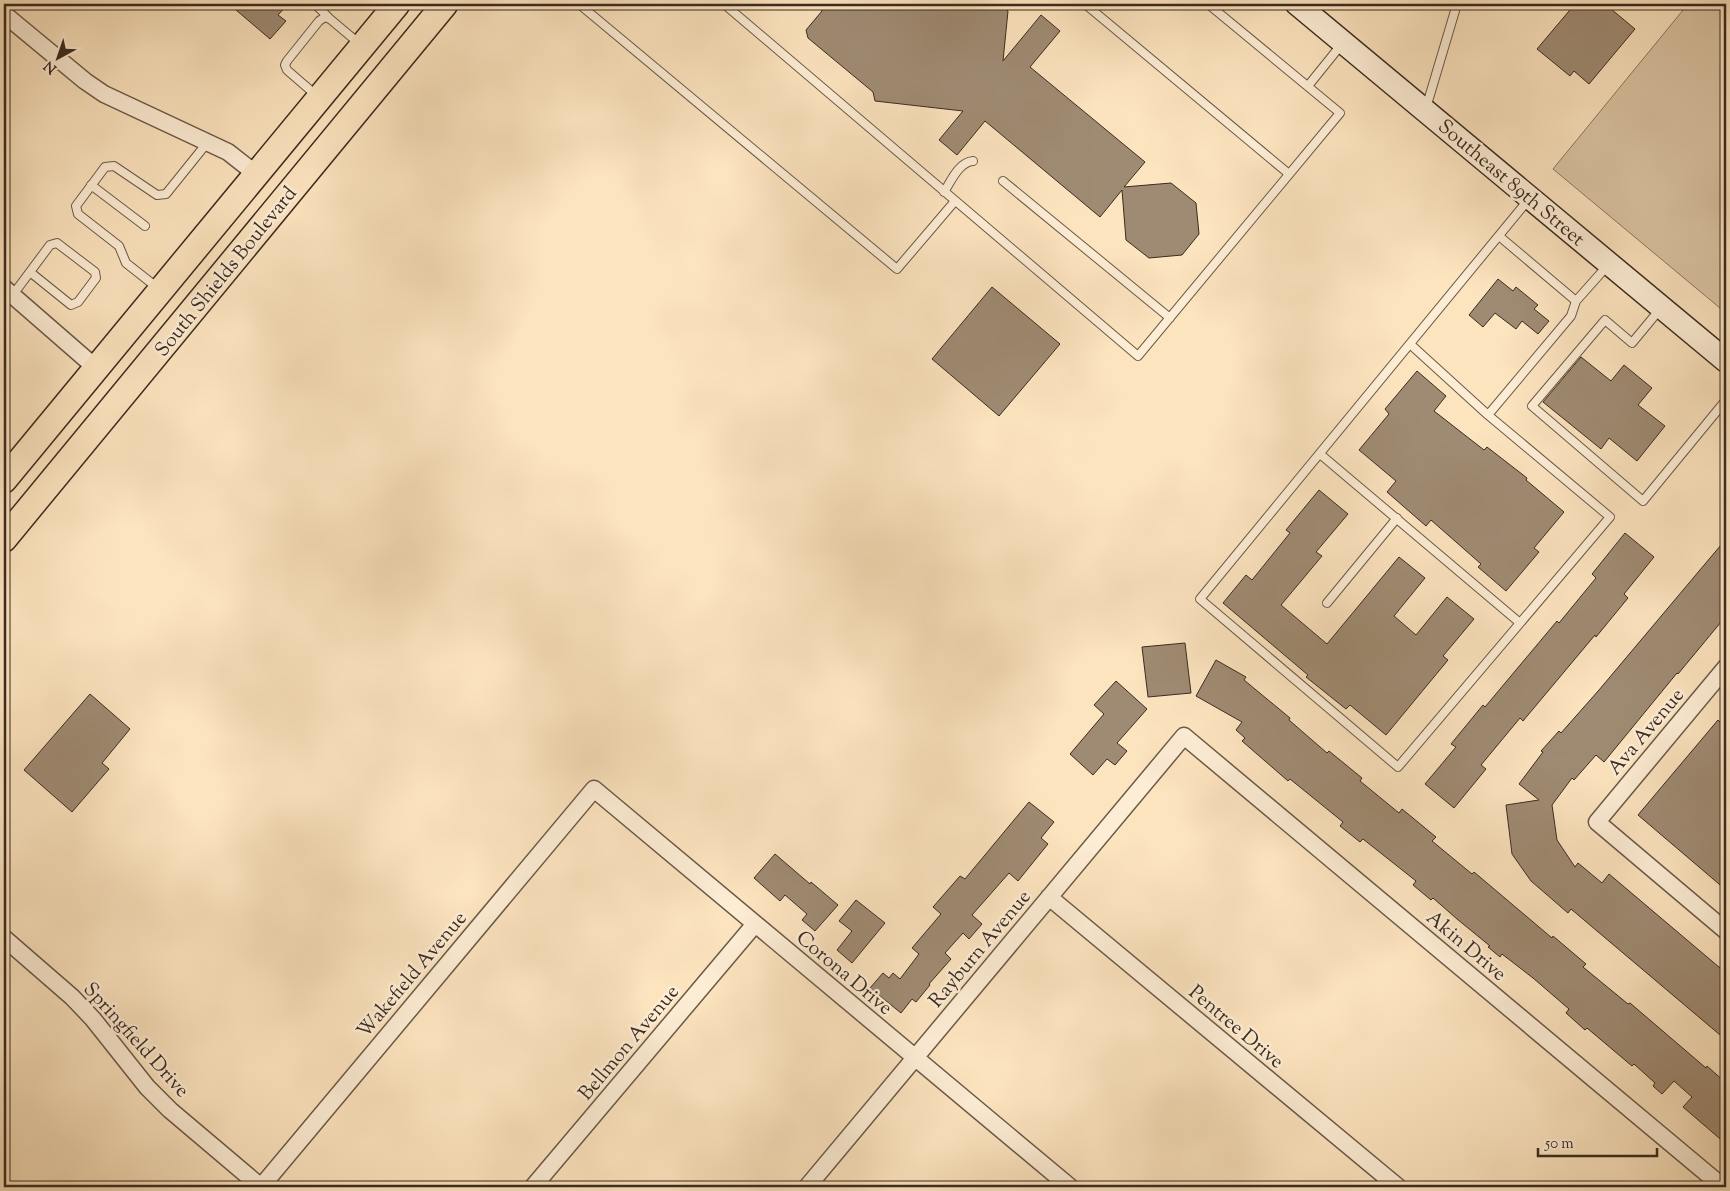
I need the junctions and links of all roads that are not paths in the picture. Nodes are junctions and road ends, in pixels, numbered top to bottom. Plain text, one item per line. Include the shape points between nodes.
1 (315, 4) edge
2 (397, 4) edge
3 (445, 4) edge
4 (579, 4) edge
5 (724, 4) edge
6 (1085, 4) edge
7 (1208, 4) edge
8 (1297, 4) edge
9 (1457, 4) edge
10 (4, 14) edge
11 (330, 19) junction
12 (1343, 42) junction
13 (362, 46) junction
14 (1308, 86) junction
15 (319, 98) junction
16 (1425, 110) junction
17 (207, 143) junction
18 (974, 161) dead end
19 (256, 174) junction
20 (1289, 174) junction
21 (1003, 181) dead end
22 (91, 185) junction
23 (944, 192) junction
24 (1530, 198) junction
25 (955, 200) junction
26 (145, 226) dead end
27 (1499, 236) junction
28 (1609, 263) junction
29 (30, 272) junction
30 (160, 290) junction
31 (8, 292) edge
32 (1576, 301) junction
33 (1662, 307) junction
34 (142, 312) junction
35 (1170, 318) junction
36 (171, 337) junction
37 (1410, 344) junction
38 (1726, 361) edge
39 (96, 368) junction
40 (1726, 400) edge
41 (1488, 415) junction
42 (1320, 454) junction
43 (4, 480) edge
44 (1396, 518) junction
45 (4, 538) edge
46 (1326, 603) dead end
47 (1520, 622) junction
48 (1723, 677) edge
49 (1184, 736) joint
50 (594, 789) joint
51 (1049, 897) junction
52 (755, 924) junction
53 (1726, 931) edge
54 (4, 938) edge
55 (915, 1057) junction
56 (261, 1187) edge
57 (534, 1187) edge
58 (807, 1187) edge
59 (1070, 1187) edge
60 (1398, 1187) edge
61 (1723, 1187) edge

1 - 11 lane
2 - 13 main road, South Shields Boulevard
3 - 36 main road, South Shields Boulevard
4 - 25 lane via 896,270
5 - 23 lane
6 - 20 lane
7 - 14 lane
8 - 12 main road, Southeast 89th Street
9 - 16 lane
10 - 17 street via 104,94
11 - 13 lane
11 - 15 lane via 325,17 319,21 285,65
12 - 14 lane
12 - 16 main road, Southeast 89th Street
13 - 15 main road, South Shields Boulevard
14 - 20 lane via 1340,113
15 - 19 main road, South Shields Boulevard
16 - 24 main road, Southeast 89th Street
17 - 19 street via 228,152
17 - 22 lane via 166,194 158,195 114,166 105,167
18 - 23 lane via 962,166
19 - 30 main road, South Shields Boulevard
20 - 35 lane
21 - 35 lane
22 - 26 lane
22 - 30 lane via 76,206 78,214 119,246 126,263
23 - 25 lane
24 - 27 lane
24 - 28 main road, Southeast 89th Street
25 - 35 lane via 1138,356
27 - 32 lane
27 - 37 lane
28 - 32 lane
28 - 33 main road, Southeast 89th Street
29 - 29 lane via 50,245 58,243 95,272 96,278 78,302 71,305
29 - 31 lane
30 - 34 main road, South Shields Boulevard
31 - 39 street
32 - 41 lane via 1571,316
33 - 38 main road, Southeast 89th Street
33 - 40 lane via 1632,343 1605,320 1532,406 1643,501
34 - 36 main road
34 - 39 main road, South Shields Boulevard
36 - 45 main road, South Shields Boulevard
37 - 41 lane
37 - 42 lane
39 - 43 main road, South Shields Boulevard
41 - 47 lane via 1610,517
42 - 44 lane
42 - 47 lane via 1200,599 1398,767
44 - 46 lane
44 - 47 lane
48 - 53 street, Ava Avenue via 1597,822
49 - 51 street, Rayburn Avenue
49 - 61 street, Akin Drive
50 - 52 street, Corona Drive
50 - 56 street, Wakefield Avenue
51 - 55 street, Rayburn Avenue
51 - 60 street, Pentree Drive
52 - 55 street, Corona Drive
52 - 57 street, Bellmon Avenue
54 - 56 street, Springfield Drive via 72,997 153,1093
55 - 58 street, Rayburn Avenue
55 - 59 street, Corona Drive

